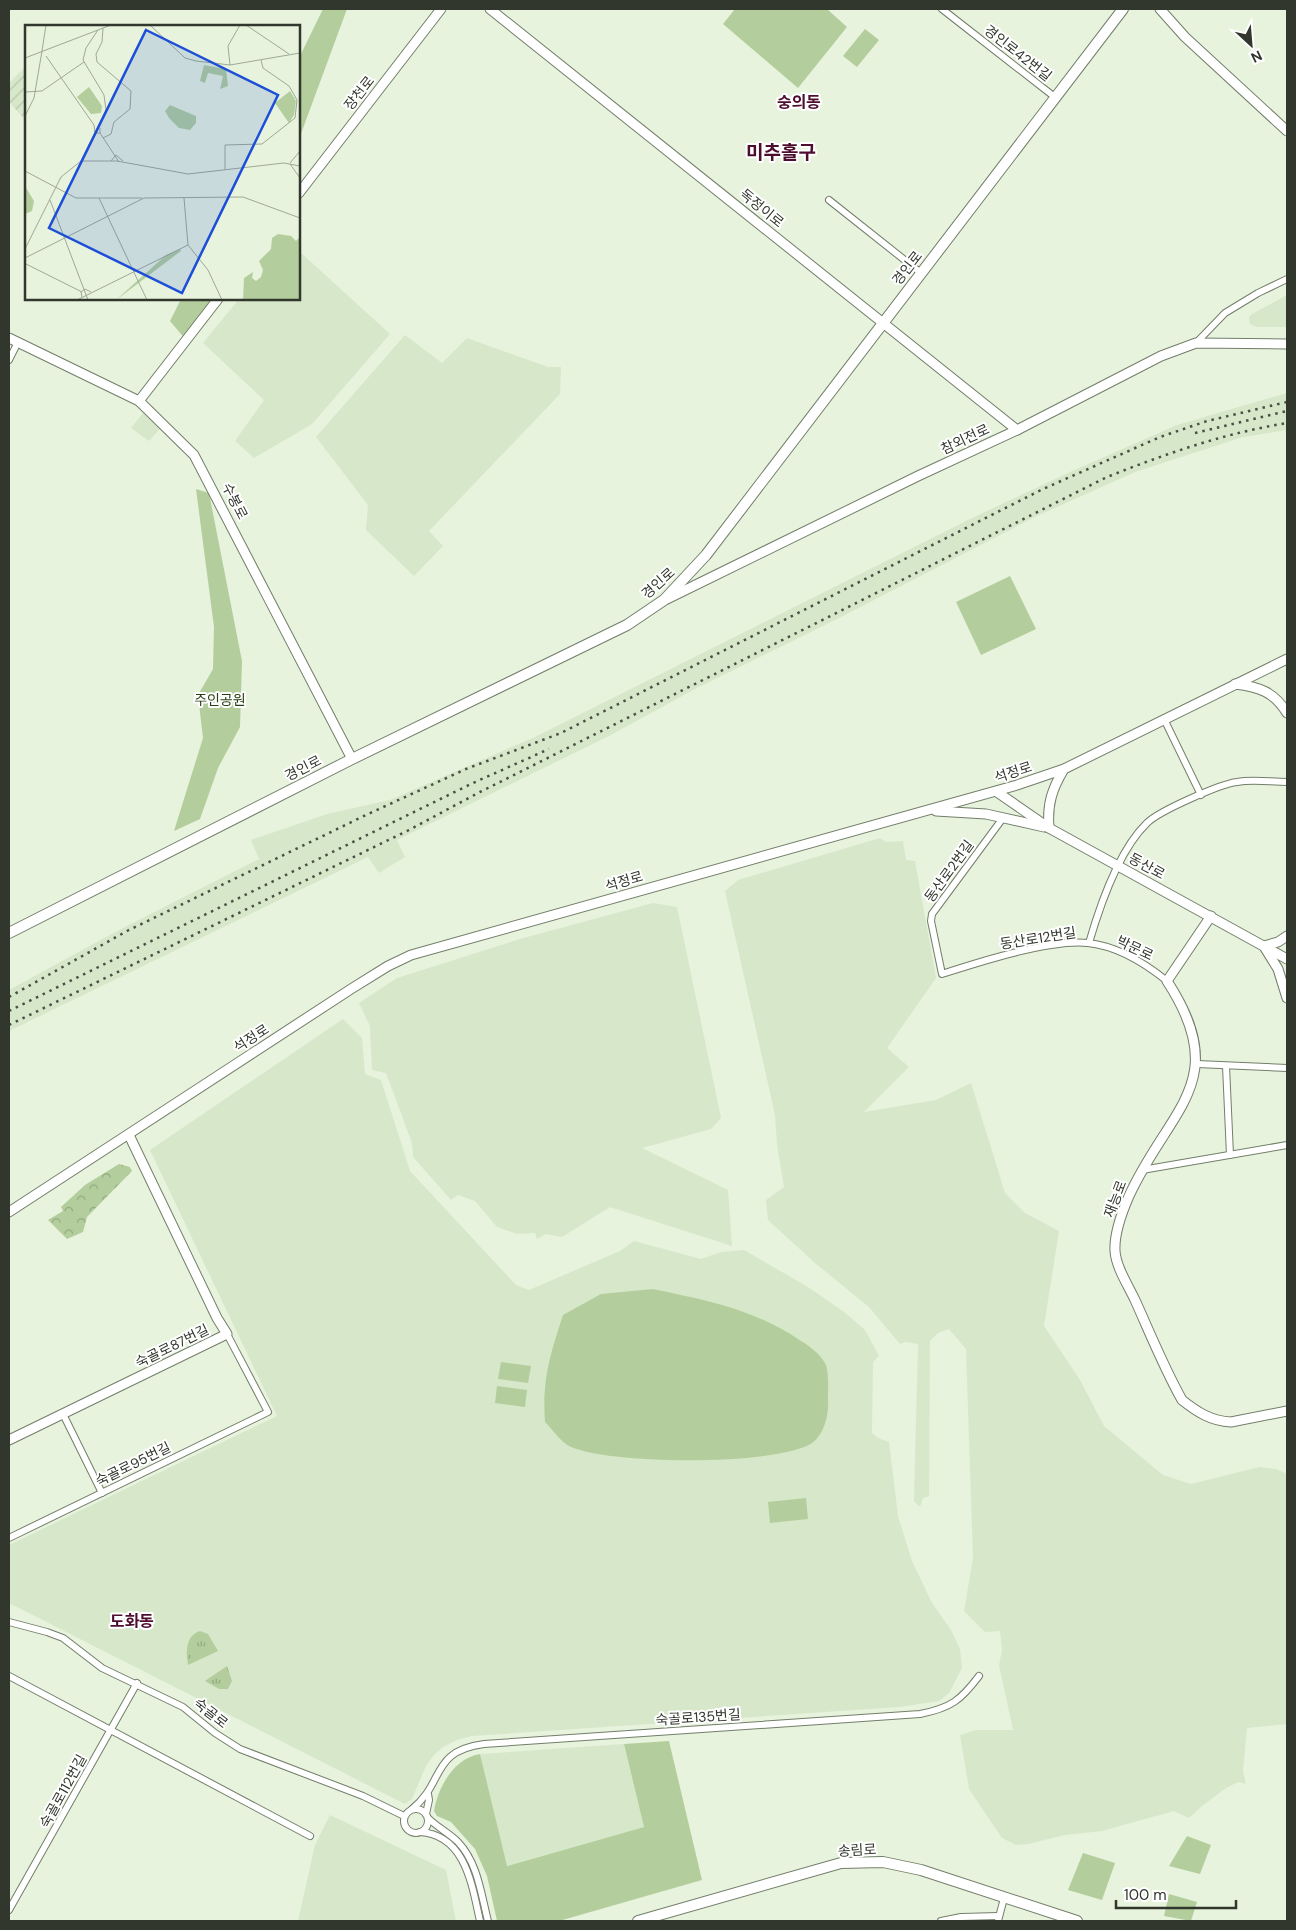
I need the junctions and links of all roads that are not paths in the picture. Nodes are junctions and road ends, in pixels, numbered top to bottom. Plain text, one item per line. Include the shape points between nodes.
1 (441, 9) edge
2 (490, 9) edge
3 (942, 9) edge
4 (1123, 9) edge
5 (1160, 9) edge
6 (1056, 98) junction
7 (1287, 131) edge
8 (300, 192) edge
9 (829, 200) dead end
10 (921, 273) junction
11 (1287, 279) edge
12 (217, 300) edge
13 (883, 322) junction
14 (9, 338) edge
15 (18, 342) junction
16 (1196, 342) junction
17 (1287, 344) edge
18 (9, 360) edge
19 (139, 401) junction
20 (1017, 430) junction
21 (664, 600) junction
22 (1287, 659) edge
23 (1235, 684) junction
24 (1287, 713) edge
25 (1165, 721) junction
26 (352, 759) junction
27 (1064, 769) junction
28 (1287, 782) edge
29 (997, 792) junction
30 (1201, 795) junction
31 (925, 810) junction
32 (1003, 818) junction
33 (1049, 828) junction
34 (1118, 866) junction
35 (1211, 916) junction
36 (9, 933) edge
37 (1287, 936) edge
38 (1089, 943) junction
39 (1264, 946) junction
40 (1287, 959) edge
41 (942, 974) joint
42 (1167, 981) junction
43 (1287, 998) edge
44 (1197, 1064) junction
45 (1226, 1066) junction
46 (1287, 1068) edge
47 (129, 1135) junction
48 (1287, 1145) edge
49 (1230, 1155) junction
50 (1142, 1170) junction
51 (9, 1212) edge
52 (227, 1334) junction
53 (1287, 1411) edge
54 (63, 1414) junction
55 (9, 1440) edge
56 (102, 1492) junction
57 (9, 1538) edge
58 (9, 1622) edge
59 (9, 1676) edge
60 (979, 1676) dead end
61 (137, 1683) junction
62 (111, 1732) junction
63 (428, 1794) junction
64 (412, 1809) junction
65 (404, 1816) junction
66 (427, 1816) junction
67 (420, 1832) junction
68 (310, 1836) dead end
69 (1004, 1898) junction
70 (9, 1910) edge
71 (667, 1917) edge
72 (999, 1918) edge
73 (480, 1921) edge
74 (488, 1921) edge
75 (638, 1921) edge
76 (941, 1921) edge
77 (1077, 1921) edge

1 - 8 street, 장천로
2 - 13 street, 독정이로
3 - 6 street, 경인로42번길
4 - 6 main road, 경인로
5 - 7 street via 1185,37
6 - 10 main road, 경인로
9 - 10 street
10 - 13 main road, 경인로
11 - 16 street via 1225,313
12 - 19 street
13 - 20 street, 독정이로
13 - 21 main road, 경인로 via 706,555
14 - 15 street, 수봉로
15 - 18 street
15 - 19 street, 수봉로
16 - 17 street, 참외전로
16 - 20 street, 참외전로 via 1161,356
19 - 26 street, 수봉로 via 194,455
20 - 21 street, 참외전로
21 - 26 main road, 경인로 via 627,625
22 - 23 street, 석정로
23 - 24 street via 1266,690
23 - 25 street, 석정로
25 - 27 street, 석정로
25 - 30 street
26 - 36 main road, 경인로
27 - 29 street, 석정로
27 - 33 street via 1051,793
28 - 30 street, 동산로12번길 via 1240,781
29 - 31 street, 석정로
29 - 33 street, 동산로
30 - 34 street, 동산로12번길 via 1151,819
31 - 32 street via 970,812
31 - 47 street, 석정로 via 411,955 358,984
32 - 33 street
32 - 41 street, 동산로2번길 via 932,914
33 - 34 street, 동산로
34 - 35 street, 동산로
34 - 38 street, 동산로12번길 via 1098,911
35 - 39 street, 동산로
35 - 42 street
37 - 39 street
38 - 41 street, 동산로12번길 via 1011,954
38 - 42 street, 박문로 via 1141,962
39 - 40 street, 동산로
39 - 43 street via 1278,969
42 - 44 street, 재능로 via 1189,1020
44 - 45 street
44 - 50 street, 재능로 via 1188,1095
45 - 46 street
45 - 49 street
47 - 51 street, 석정로
47 - 52 street, 숙골로87번길
48 - 49 street
49 - 50 street
50 - 53 street, 재능로 via 1124,1208 1115,1254 1182,1400 1201,1414 1223,1422
52 - 54 street, 숙골로87번길
52 - 56 street, 숙골로95번길 via 268,1412
54 - 55 street, 숙골로87번길
54 - 56 street
56 - 57 street, 숙골로95번길
58 - 61 street, 숙골로 via 55,1635 71,1643 102,1668
59 - 62 street
60 - 63 street, 숙골로135번길 via 964,1696 951,1705 920,1714 476,1745 444,1761
61 - 62 street, 숙골로112번길
61 - 65 street, 숙골로 via 183,1707 215,1733 246,1752 363,1796
62 - 68 street
62 - 70 street, 숙골로112번길
63 - 64 street, 숙골로135번길
63 - 66 street, 숙골로135번길
64 - 65 street
64 - 66 street via 422,1810
65 - 67 street, 숙골로 via 407,1829 413,1833
66 - 67 street via 427,1824
66 - 74 street via 458,1842 468,1855
67 - 73 street, 숙골로 via 438,1837 458,1852 470,1877
69 - 71 main road, 송림로 via 911,1868 883,1862 841,1863
69 - 72 street
69 - 77 main road, 송림로
71 - 75 main road, 송림로
72 - 76 street via 961,1917

